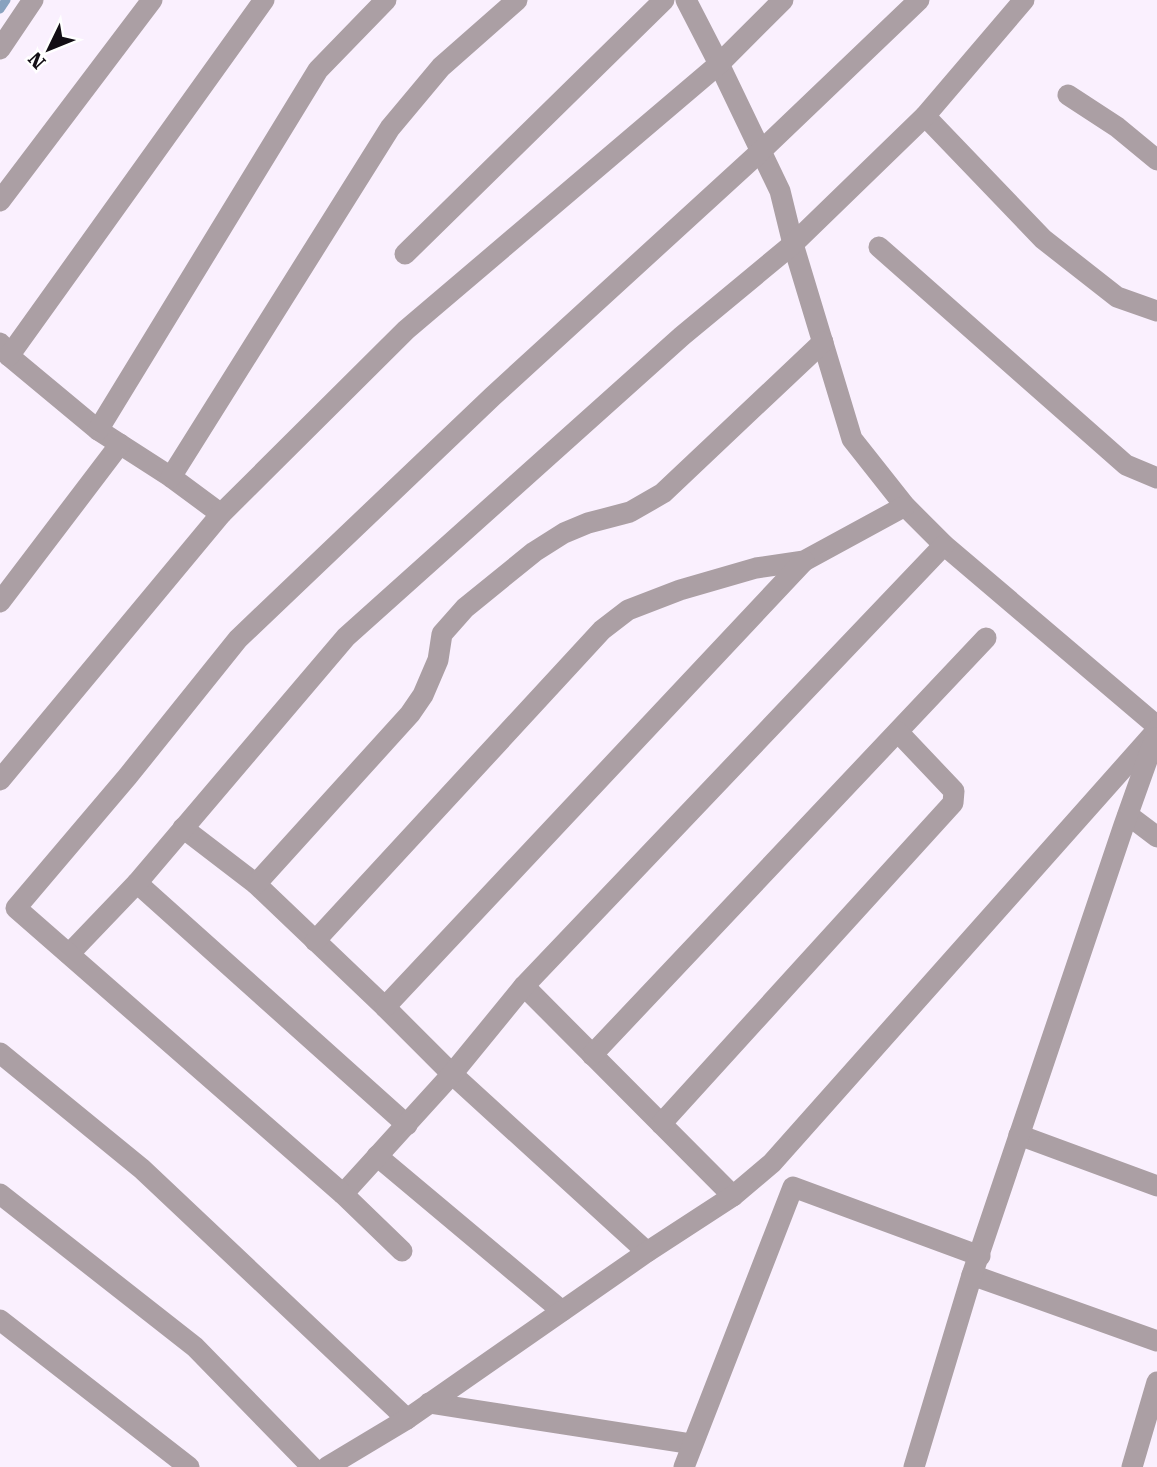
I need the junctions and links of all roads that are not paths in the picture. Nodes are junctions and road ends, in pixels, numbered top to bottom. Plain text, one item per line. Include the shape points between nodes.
1 (33, 0) edge
2 (152, 0) edge
3 (264, 0) edge
4 (386, 0) edge
5 (517, 0) edge
6 (664, 0) edge
7 (686, 0) edge
8 (783, 0) edge
9 (919, 0) edge
10 (1024, 0) edge
11 (0, 48) edge
12 (719, 64) junction
13 (1068, 95) dead end
14 (925, 116) junction
15 (761, 151) junction
16 (1157, 160) edge
17 (0, 201) edge
18 (793, 244) junction
19 (879, 247) dead end
20 (405, 254) dead end
21 (1157, 311) edge
22 (823, 342) junction
23 (4, 349) edge
24 (98, 430) junction
25 (120, 444) junction
26 (171, 477) junction
27 (1157, 478) edge
28 (905, 506) junction
29 (221, 514) junction
30 (944, 545) junction
31 (804, 561) junction
32 (0, 602) edge
33 (986, 638) dead end
34 (1157, 729) edge
35 (898, 732) junction
36 (0, 780) edge
37 (1128, 815) junction
38 (183, 828) junction
39 (1157, 837) edge
40 (137, 883) junction
41 (256, 884) junction
42 (315, 941) junction
43 (69, 954) junction
44 (524, 986) junction
45 (385, 1007) junction
46 (0, 1053) edge
47 (592, 1055) junction
48 (452, 1074) junction
49 (661, 1124) junction
50 (407, 1125) junction
51 (1019, 1135) junction
52 (377, 1156) junction
53 (1157, 1186) edge
54 (0, 1194) edge
55 (343, 1194) junction
56 (733, 1196) junction
57 (402, 1251) dead end
58 (647, 1252) junction
59 (976, 1265) junction
60 (562, 1311) junction
61 (0, 1320) edge
62 (1157, 1341) edge
63 (1157, 1382) edge
64 (429, 1403) junction
65 (407, 1419) junction
66 (692, 1444) junction
67 (189, 1467) edge
68 (312, 1467) edge
69 (327, 1467) edge
70 (684, 1467) edge
71 (914, 1467) edge
72 (1132, 1467) edge

1 - 11 street
2 - 17 street
3 - 23 street
4 - 24 street via 318,70
5 - 26 street via 441,67 390,128
6 - 20 street
7 - 12 street
8 - 12 street
9 - 15 street
10 - 14 street
12 - 15 street
12 - 29 street via 406,330
13 - 16 street
14 - 18 street
14 - 21 street via 1043,239 1118,297
15 - 18 street via 780,191
15 - 43 street via 493,396 238,639 16,908
18 - 22 street
18 - 38 street via 682,336 346,637
19 - 27 street via 1126,465
22 - 28 street via 852,439
22 - 41 street via 663,493 629,512 564,533 465,608 442,634 438,660 410,714
23 - 24 street
24 - 25 street
25 - 26 street
25 - 32 street
26 - 29 street
28 - 30 street
28 - 31 street
29 - 36 street
30 - 34 street
30 - 44 street
31 - 42 street via 756,568 680,590 628,610 602,630
31 - 45 street
33 - 35 street
34 - 37 street
34 - 56 street via 772,1163
35 - 47 street
35 - 49 street via 954,791 953,803
37 - 39 street
37 - 51 street
38 - 40 street
38 - 41 street
40 - 43 street
40 - 50 street
41 - 42 street
42 - 45 street
43 - 55 street
44 - 47 street
44 - 48 street
45 - 48 street
46 - 65 street via 142,1169
47 - 49 street
48 - 50 street
48 - 58 street
49 - 56 street
50 - 52 street
51 - 53 street
51 - 59 street
52 - 55 street
52 - 60 street
54 - 68 street via 195,1347
55 - 57 street
56 - 58 street
58 - 60 street
59 - 62 street
59 - 66 street via 793,1186
59 - 71 street
60 - 64 street
61 - 67 street
63 - 72 street
64 - 65 street
64 - 66 street
65 - 69 street
66 - 70 street

